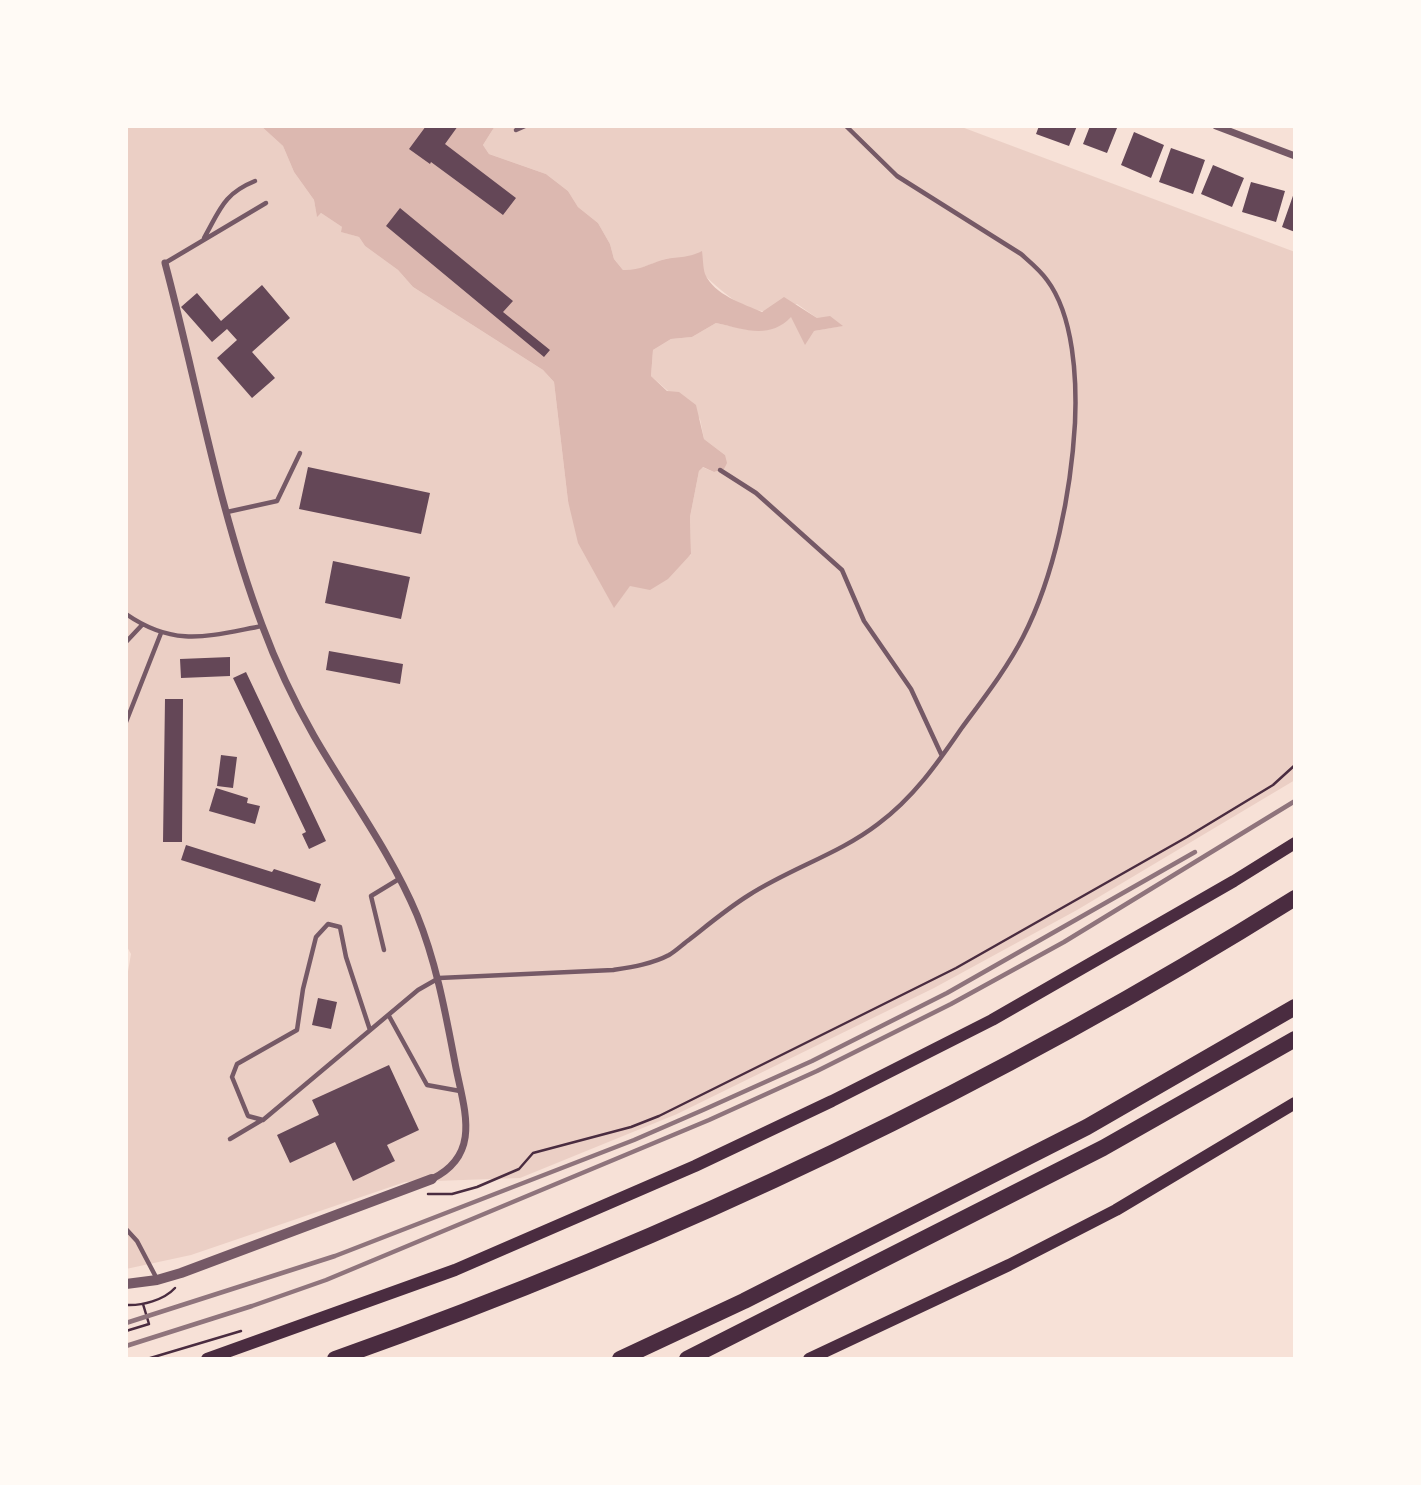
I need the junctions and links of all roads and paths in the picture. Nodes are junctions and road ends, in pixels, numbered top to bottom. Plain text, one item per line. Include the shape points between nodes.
1 (525, 126) edge
2 (846, 126) edge
3 (1216, 126) edge
4 (516, 130) dead end
5 (1295, 156) edge
6 (255, 181) dead end
7 (266, 203) dead end
8 (204, 239) junction
9 (165, 262) joint
10 (300, 453) dead end
11 (720, 470) dead end
12 (227, 512) junction
13 (126, 614) edge
14 (142, 625) junction
15 (262, 626) junction
16 (161, 633) junction
17 (126, 642) edge
18 (126, 722) edge
19 (942, 756) junction
20 (1295, 765) edge
21 (1295, 843) edge
22 (399, 879) junction
23 (1295, 898) edge
24 (384, 950) dead end
25 (439, 978) junction
26 (1295, 1007) edge
27 (389, 1016) junction
28 (370, 1030) junction
29 (1295, 1039) edge
30 (461, 1091) junction
31 (1295, 1103) edge
32 (262, 1120) junction
33 (230, 1139) dead end
34 (432, 1179) joint
35 (419, 1194) dead end
36 (126, 1229) edge
37 (157, 1280) junction
38 (177, 1283) dead end
39 (126, 1284) edge
40 (143, 1304) junction
41 (126, 1305) edge
42 (126, 1331) edge
43 (241, 1331) dead end
44 (147, 1359) edge
45 (207, 1359) edge
46 (335, 1359) edge
47 (620, 1359) edge
48 (687, 1359) edge
49 (809, 1359) edge

1 - 4 lane
2 - 19 lane via 897,176 1036,267 1057,297 1071,348 1076,406 1071,471 1043,589 1009,661
3 - 5 street
6 - 8 lane via 226,199
7 - 8 lane
8 - 9 lane
9 - 12 street
10 - 12 lane via 276,501
11 - 19 lane via 756,493 842,570 864,621 911,689
12 - 15 street
13 - 14 lane
14 - 16 lane
14 - 17 lane
15 - 16 lane via 186,637
15 - 22 street via 303,716
16 - 18 lane
19 - 25 lane via 911,795 876,825 750,894 671,954 613,970
20 - 35 path via 1273,785 1012,937 659,1116 533,1153 519,1169 477,1188
21 - 45 main road via 992,1020 695,1166 455,1270
22 - 24 lane via 370,896
22 - 25 street
23 - 46 highway via 1035,1051 898,1122 614,1252
25 - 27 lane
25 - 30 street
26 - 47 highway via 1087,1127
27 - 28 lane
27 - 30 lane via 427,1085
28 - 32 lane
28 - 32 lane via 340,928 328,924 316,937 297,1030 237,1064 232,1077 248,1116
29 - 48 highway via 1103,1149
30 - 34 street via 466,1131 463,1151 449,1169
31 - 49 main road via 1104,1216
32 - 33 lane
34 - 37 street
36 - 37 lane
37 - 39 street
38 - 40 path via 173,1291
40 - 41 path
40 - 42 path via 149,1324
43 - 44 path

